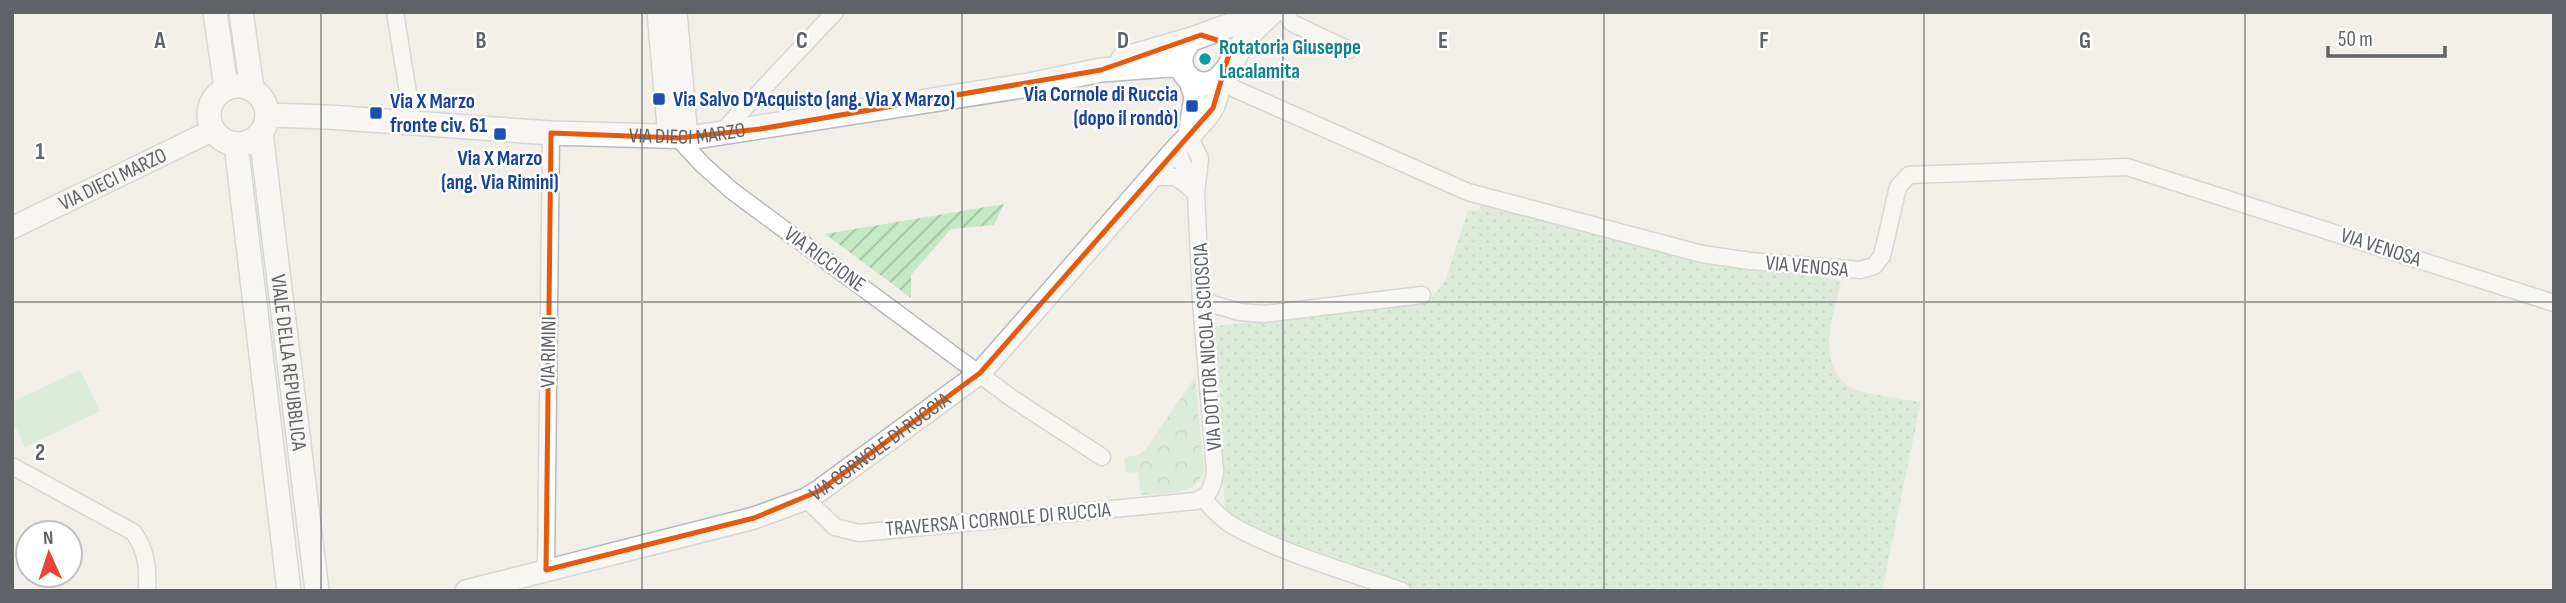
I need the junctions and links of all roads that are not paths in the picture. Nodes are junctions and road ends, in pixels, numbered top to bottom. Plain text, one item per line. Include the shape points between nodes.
1 (215, 12) edge
2 (241, 12) edge
3 (395, 12) edge
4 (658, 12) edge
5 (676, 12) edge
6 (835, 12) edge
7 (1266, 12) edge
8 (1272, 12) edge
9 (1285, 12) edge
10 (1197, 37) junction
11 (1349, 50) dead end
12 (1101, 70) junction
13 (1224, 71) junction
14 (1185, 73) junction
15 (226, 88) junction
16 (252, 89) junction
17 (264, 124) junction
18 (413, 124) junction
19 (213, 130) junction
20 (551, 133) junction
21 (720, 134) junction
22 (678, 137) junction
23 (1184, 141) junction
24 (236, 144) junction
25 (1153, 177) junction
26 (1196, 193) junction
27 (12, 228) edge
28 (1422, 295) dead end
29 (1201, 302) junction
30 (2554, 303) edge
31 (980, 373) junction
32 (1102, 457) dead end
33 (12, 466) edge
34 (1203, 498) junction
35 (806, 499) junction
36 (546, 570) junction
37 (147, 591) edge
38 (289, 591) edge
39 (317, 591) edge
40 (466, 591) edge
41 (1402, 591) edge

1 - 15 main road
2 - 16 main road
3 - 18 street
4 - 22 street
5 - 22 street
6 - 21 street
7 - 10 main road, VIA DIECI MARZO
8 - 13 main road via 1247,37
9 - 11 street via 1292,23
10 - 12 main road, VIA DIECI MARZO via 1118,60
10 - 13 main road via 1213,37 1226,47
10 - 14 main road via 1181,52
12 - 14 main road, VIA DIECI MARZO via 1170,65
12 - 21 main road, VIA DIECI MARZO
13 - 14 main road via 1203,83
13 - 23 street, VIA CORNOLE DI RUCCIA via 1213,108
13 - 30 street, VIA VENOSA via 1235,89 1468,192 1702,254 1860,270 1874,266 1882,256 1898,187 1909,176 2127,167
14 - 23 street via 1195,96
15 - 16 main road via 240,85
15 - 19 main road via 211,104
16 - 17 main road via 264,101
17 - 18 main road, VIA DIECI MARZO
17 - 24 main road via 245,143
17 - 39 main road, VIALE DELLA REPUBBLICA
18 - 20 main road, VIA DIECI MARZO
19 - 24 main road
19 - 27 street, VIA DIECI MARZO
20 - 22 main road, VIA DIECI MARZO
20 - 36 street, VIA RIMINI
21 - 22 main road, VIA DIECI MARZO
22 - 31 street, VIA RICCIONE via 731,190
23 - 25 street, VIA CORNOLE DI RUCCIA
23 - 26 street, VIA DOTTOR NICOLA SCIOSCIA via 1200,159
24 - 38 main road, VIALE DELLA REPUBBLICA
25 - 26 street via 1176,177
25 - 31 street, VIA CORNOLE DI RUCCIA
26 - 29 street, VIA DOTTOR NICOLA SCIOSCIA
28 - 29 street via 1264,314
29 - 34 street, VIA DOTTOR NICOLA SCIOSCIA via 1216,471 1213,488
31 - 32 street, VIA RICCIONE
31 - 35 street, VIA CORNOLE DI RUCCIA
33 - 37 street via 133,532 141,542 148,568
34 - 35 street, TRAVERSA I CORNOLE DI RUCCIA via 859,533 835,527
34 - 41 street via 1234,526
35 - 36 street, VIA CORNOLE DI RUCCIA via 754,518
36 - 40 street, VIA CORNOLE DI RUCCIA

